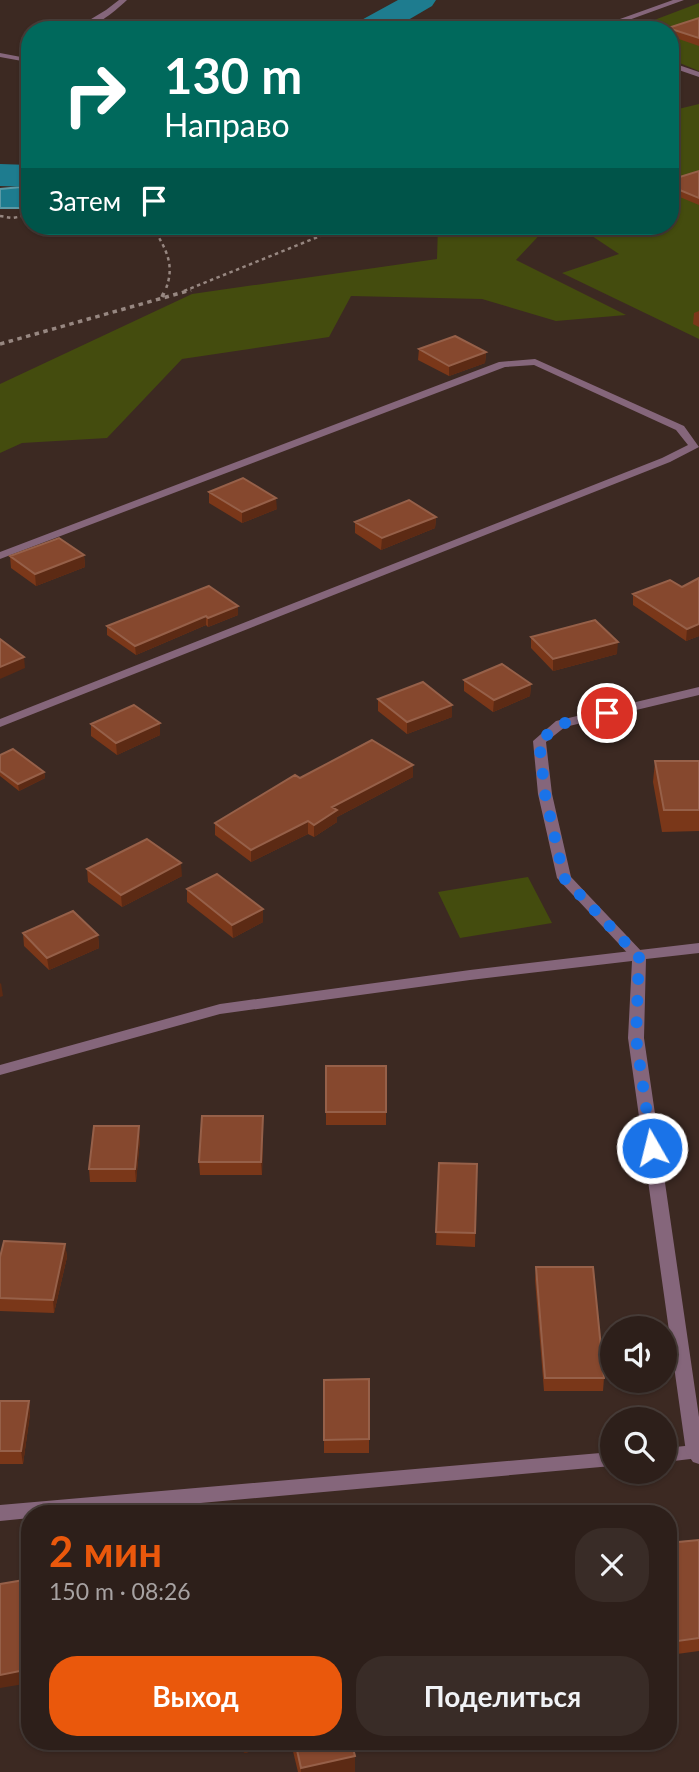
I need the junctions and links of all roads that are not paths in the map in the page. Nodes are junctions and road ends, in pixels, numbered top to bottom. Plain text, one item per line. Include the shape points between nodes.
1 (123, 0) edge
2 (680, 0) edge
3 (93, 21) edge
4 (627, 21) edge
5 (0, 55) edge
6 (21, 59) edge
7 (679, 67) edge
8 (699, 75) edge
9 (0, 556) edge
10 (699, 691) edge
11 (0, 723) edge
12 (699, 948) edge
13 (639, 957) junction
14 (0, 1070) edge
15 (697, 1454) edge
16 (677, 1455) edge
17 (600, 1461) edge
18 (92, 1505) edge
19 (21, 1511) edge
20 (0, 1513) edge

1 - 3 street
2 - 4 street
5 - 6 street
7 - 8 street
9 - 11 street via 503,364 535,362 680,428 694,446
10 - 13 street via 561,724 539,741 545,794 564,878
12 - 13 street
13 - 14 street via 220,1009
13 - 15 street via 636,1038
15 - 16 street
17 - 18 street
19 - 20 street

